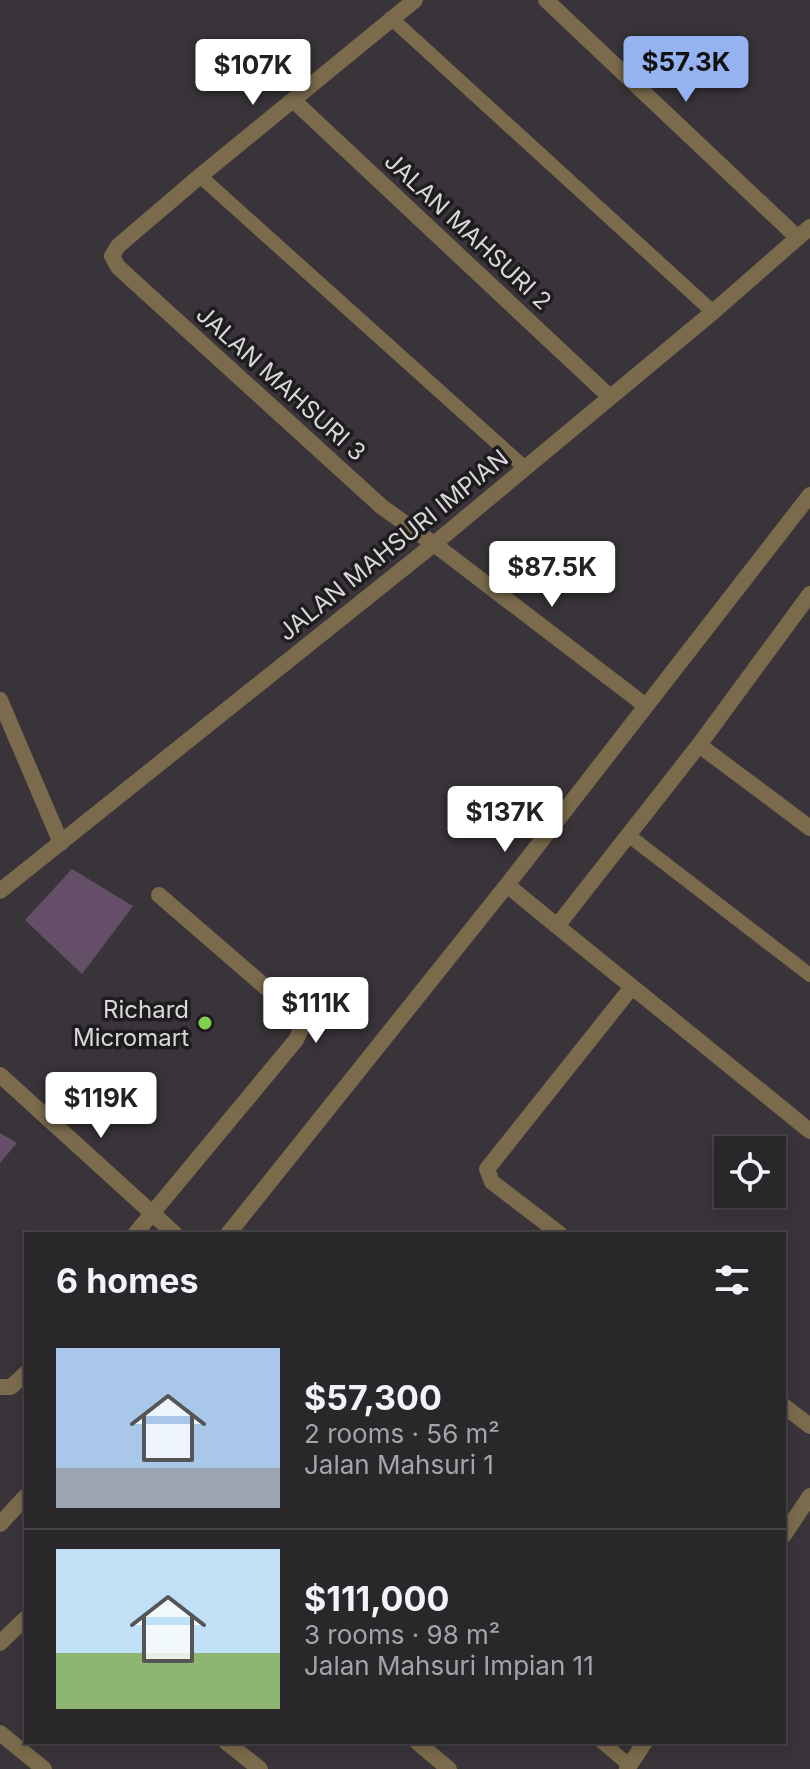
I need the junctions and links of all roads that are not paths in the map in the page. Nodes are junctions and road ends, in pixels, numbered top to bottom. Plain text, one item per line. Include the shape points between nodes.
1 (415, 0) edge
2 (546, 0) edge
3 (391, 18) junction
4 (293, 100) junction
5 (200, 176) junction
6 (804, 232) edge
7 (713, 312) junction
8 (610, 397) junction
9 (525, 468) junction
10 (810, 495) edge
11 (434, 544) junction
12 (810, 594) edge
13 (0, 700) edge
14 (646, 706) junction
15 (699, 745) junction
16 (810, 828) edge
17 (628, 835) junction
18 (61, 843) junction
19 (507, 885) junction
20 (0, 891) edge
21 (159, 895) dead end
22 (557, 926) junction
23 (810, 975) edge
24 (632, 987) junction
25 (0, 1075) edge
26 (810, 1131) edge
27 (152, 1213) junction
28 (137, 1232) edge
29 (173, 1232) edge
30 (230, 1232) edge
31 (557, 1232) edge
32 (24, 1375) edge
33 (0, 1387) edge
34 (786, 1408) edge
35 (810, 1426) edge
36 (810, 1496) edge
37 (24, 1498) edge
38 (0, 1524) edge
39 (786, 1532) edge
40 (24, 1620) edge
41 (0, 1643) edge
42 (0, 1733) edge
43 (229, 1744) edge
44 (419, 1744) edge
45 (604, 1744) edge
46 (644, 1744) edge
47 (628, 1767) edge
48 (43, 1768) edge
49 (260, 1769) edge
50 (449, 1769) edge

1 - 3 street
2 - 6 street
3 - 4 street
3 - 7 lane
4 - 5 street
4 - 8 street, JALAN MAHSURI 2
5 - 9 lane
5 - 11 street, JALAN MAHSURI 3 via 118,246 112,256 118,267 382,507
6 - 7 street, JALAN MAHSURI IMPIAN
7 - 8 street, JALAN MAHSURI IMPIAN
8 - 9 street, JALAN MAHSURI IMPIAN
9 - 11 street, JALAN MAHSURI IMPIAN
10 - 14 street
11 - 14 street, JALAN MAHSURI 3
11 - 18 street, JALAN MAHSURI IMPIAN
12 - 15 street
13 - 18 street
14 - 19 street
15 - 16 street
15 - 17 street
17 - 22 street
17 - 23 lane
18 - 20 street, JALAN MAHSURI IMPIAN
19 - 22 street
19 - 30 street
21 - 27 street via 300,1017 302,1027
22 - 24 street
24 - 26 street
24 - 31 street via 487,1169 492,1182
25 - 27 street
27 - 28 street
27 - 29 street
32 - 33 street via 11,1387
34 - 35 street
36 - 39 street
37 - 38 street
40 - 41 street
42 - 48 street
43 - 49 street
44 - 50 street
45 - 47 lane
46 - 47 street

